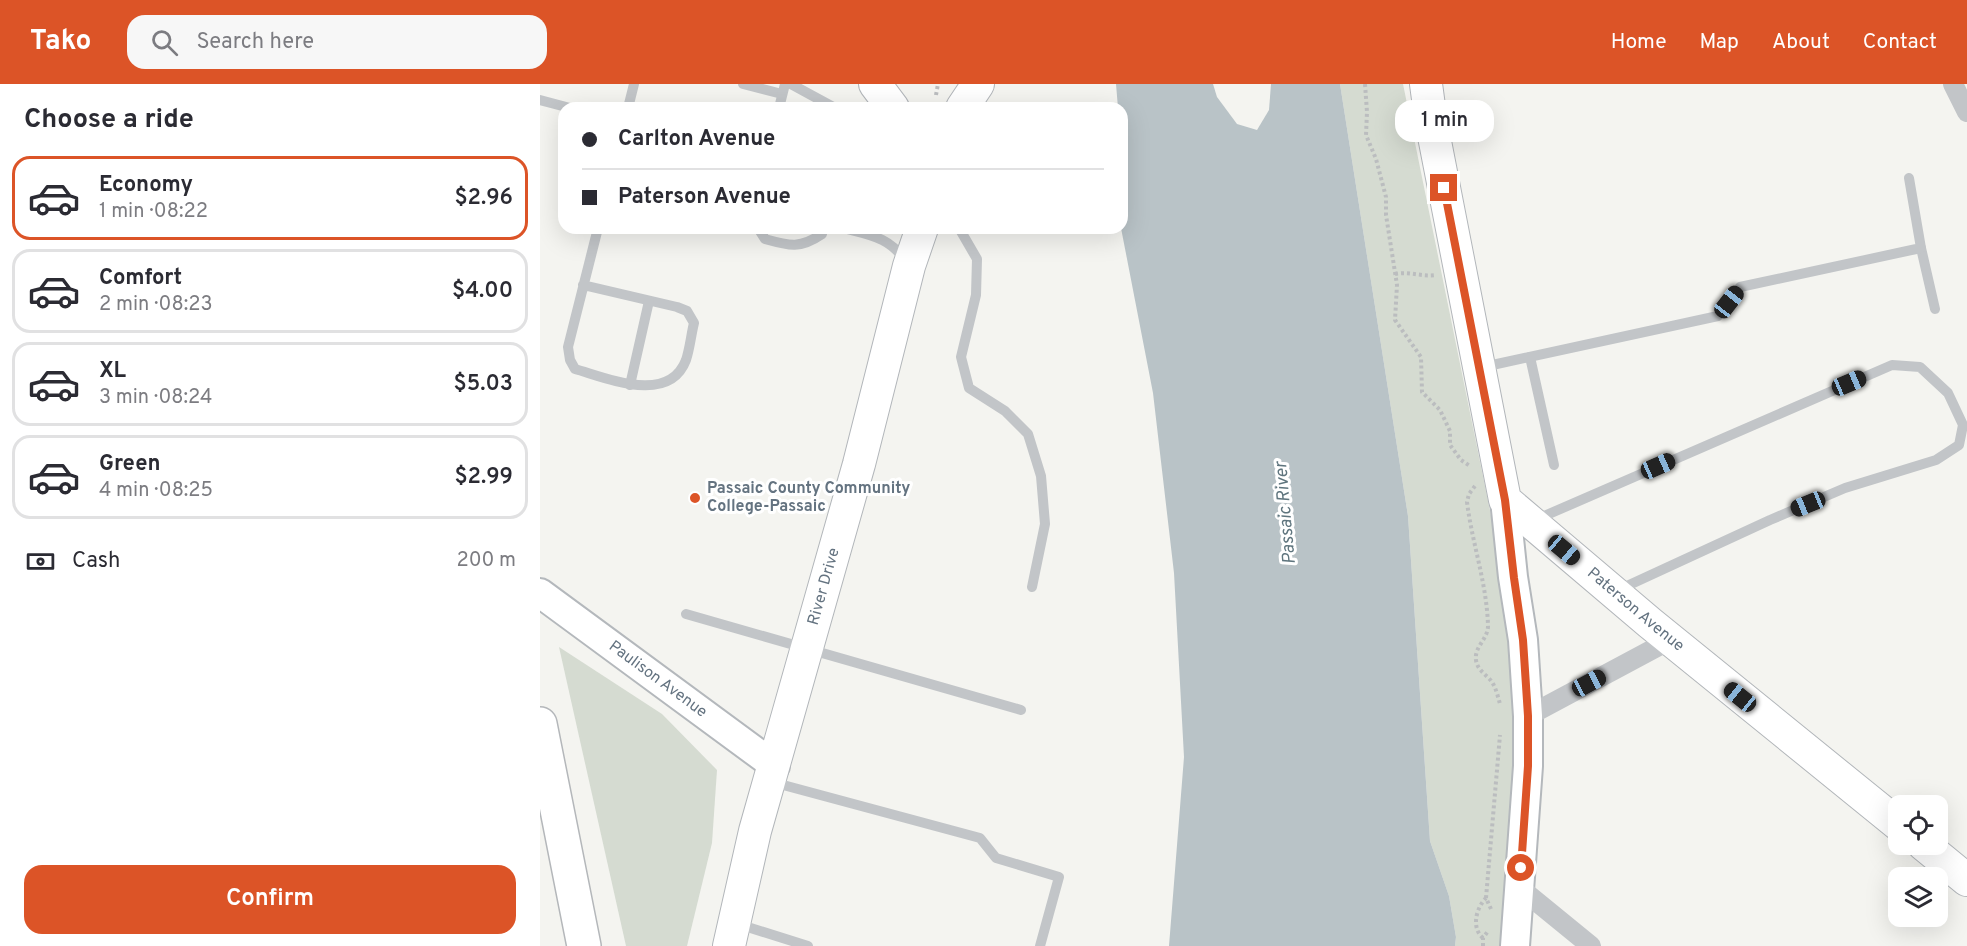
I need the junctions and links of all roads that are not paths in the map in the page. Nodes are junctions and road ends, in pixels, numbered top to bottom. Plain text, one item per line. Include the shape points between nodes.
1 (634, 84) edge
2 (743, 84) edge
3 (791, 84) edge
4 (875, 84) edge
5 (957, 84) edge
6 (978, 84) edge
7 (1426, 84) edge
8 (1953, 84) edge
9 (784, 89) edge
10 (540, 100) edge
11 (630, 102) edge
12 (824, 102) edge
13 (888, 102) edge
14 (955, 102) edge
15 (966, 102) edge
16 (558, 105) edge
17 (1967, 112) edge
18 (1909, 178) dead end
19 (597, 234) edge
20 (762, 234) edge
21 (822, 234) edge
22 (867, 234) edge
23 (913, 234) edge
24 (920, 234) edge
25 (962, 234) edge
26 (1921, 248) junction
27 (909, 266) junction
28 (584, 285) junction
29 (649, 300) junction
30 (1935, 309) dead end
31 (1530, 357) junction
32 (1479, 368) junction
33 (630, 384) junction
34 (1554, 465) dead end
35 (1505, 500) junction
36 (1531, 522) junction
37 (1032, 587) dead end
38 (1613, 592) junction
39 (540, 593) edge
40 (686, 614) dead end
41 (1670, 640) junction
42 (807, 650) junction
43 (1021, 710) dead end
44 (1515, 713) junction
45 (540, 724) edge
46 (772, 774) junction
47 (1888, 816) edge
48 (1936, 855) edge
49 (1967, 880) edge
50 (1520, 888) junction
51 (732, 934) edge
52 (584, 946) edge
53 (808, 946) edge
54 (1040, 946) edge
55 (1515, 946) edge
56 (1591, 946) edge

1 - 11 lane
2 - 9 lane
3 - 12 lane
4 - 13 main road
5 - 14 main road
6 - 15 main road
7 - 32 main road
8 - 17 street
10 - 16 lane
18 - 26 lane
19 - 28 lane
20 - 21 lane via 765,239 785,244 807,244
22 - 27 lane via 883,238
23 - 27 main road
24 - 27 main road, River Drive
25 - 37 lane via 977,259 976,296 961,357 969,388 1005,411 1028,434 1041,476 1045,524
26 - 30 lane
26 - 31 lane via 1740,287 1718,316
27 - 42 main road, River Drive
28 - 29 lane
28 - 33 lane via 568,347 570,360 575,369
29 - 33 lane
29 - 33 lane via 687,311 694,323 685,361 675,376 656,384
31 - 32 lane
31 - 34 lane
32 - 35 main road
35 - 36 main road, Paterson Avenue
35 - 44 street via 1523,640
36 - 38 main road, Paterson Avenue
36 - 38 lane via 1892,365 1920,367 1948,393 1963,425 1959,445 1936,460 1845,488
38 - 41 main road, Paterson Avenue
39 - 46 street, Paulison Avenue
40 - 42 lane
41 - 44 street
41 - 47 main road, Paterson Avenue
42 - 43 lane
42 - 46 main road, River Drive
44 - 50 street via 1528,766
45 - 52 highway
46 - 51 main road, River Drive
46 - 54 lane via 980,838 996,858 1059,877
48 - 49 main road
50 - 55 street
50 - 56 street
51 - 53 lane

